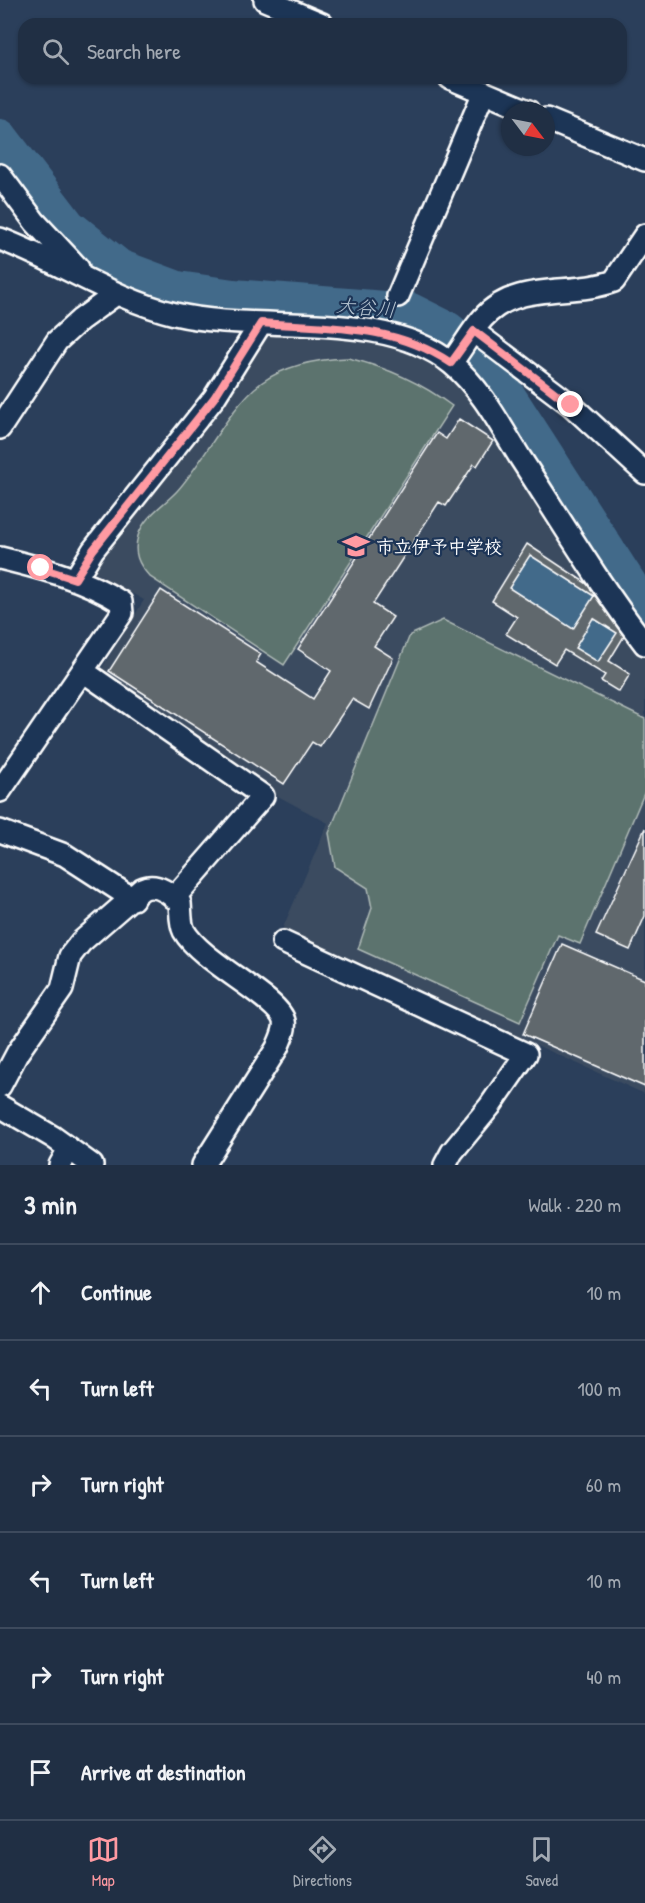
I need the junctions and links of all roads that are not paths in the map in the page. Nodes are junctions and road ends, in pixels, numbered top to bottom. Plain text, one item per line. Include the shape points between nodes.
1 (265, 0) edge
2 (308, 18) edge
3 (465, 84) edge
4 (484, 92) junction
5 (507, 102) edge
6 (555, 122) edge
7 (645, 160) edge
8 (0, 175) edge
9 (645, 235) edge
10 (0, 239) edge
11 (86, 278) junction
12 (116, 294) junction
13 (398, 296) dead end
14 (261, 323) junction
15 (471, 334) junction
16 (454, 360) junction
17 (0, 428) edge
18 (645, 473) edge
19 (0, 558) edge
20 (75, 579) junction
21 (645, 644) edge
22 (83, 671) junction
23 (0, 791) edge
24 (0, 831) edge
25 (174, 898) junction
26 (133, 899) junction
27 (283, 942) dead end
28 (0, 1086) edge
29 (0, 1106) edge
30 (65, 1157) edge
31 (92, 1165) edge
32 (203, 1165) edge
33 (445, 1165) edge

1 - 2 street
3 - 4 street
4 - 5 street
4 - 13 street
6 - 7 street
8 - 11 street via 35,222
9 - 15 street via 614,281 513,297 493,309
10 - 11 street
11 - 12 street
12 - 14 street via 174,314
12 - 17 street via 57,341
14 - 16 street via 387,334
14 - 20 street via 214,398 93,550
15 - 16 street
15 - 18 street via 571,405
16 - 21 street
19 - 20 street
20 - 22 street via 121,602 122,613
22 - 23 street
22 - 25 street via 263,796
24 - 26 street via 65,855
25 - 26 street via 149,885
25 - 32 street via 180,903 182,928 192,943 276,1008 284,1020 277,1048
26 - 28 street via 81,942 70,956 63,989 18,1052
27 - 33 street via 526,1054
29 - 30 street
30 - 31 street

